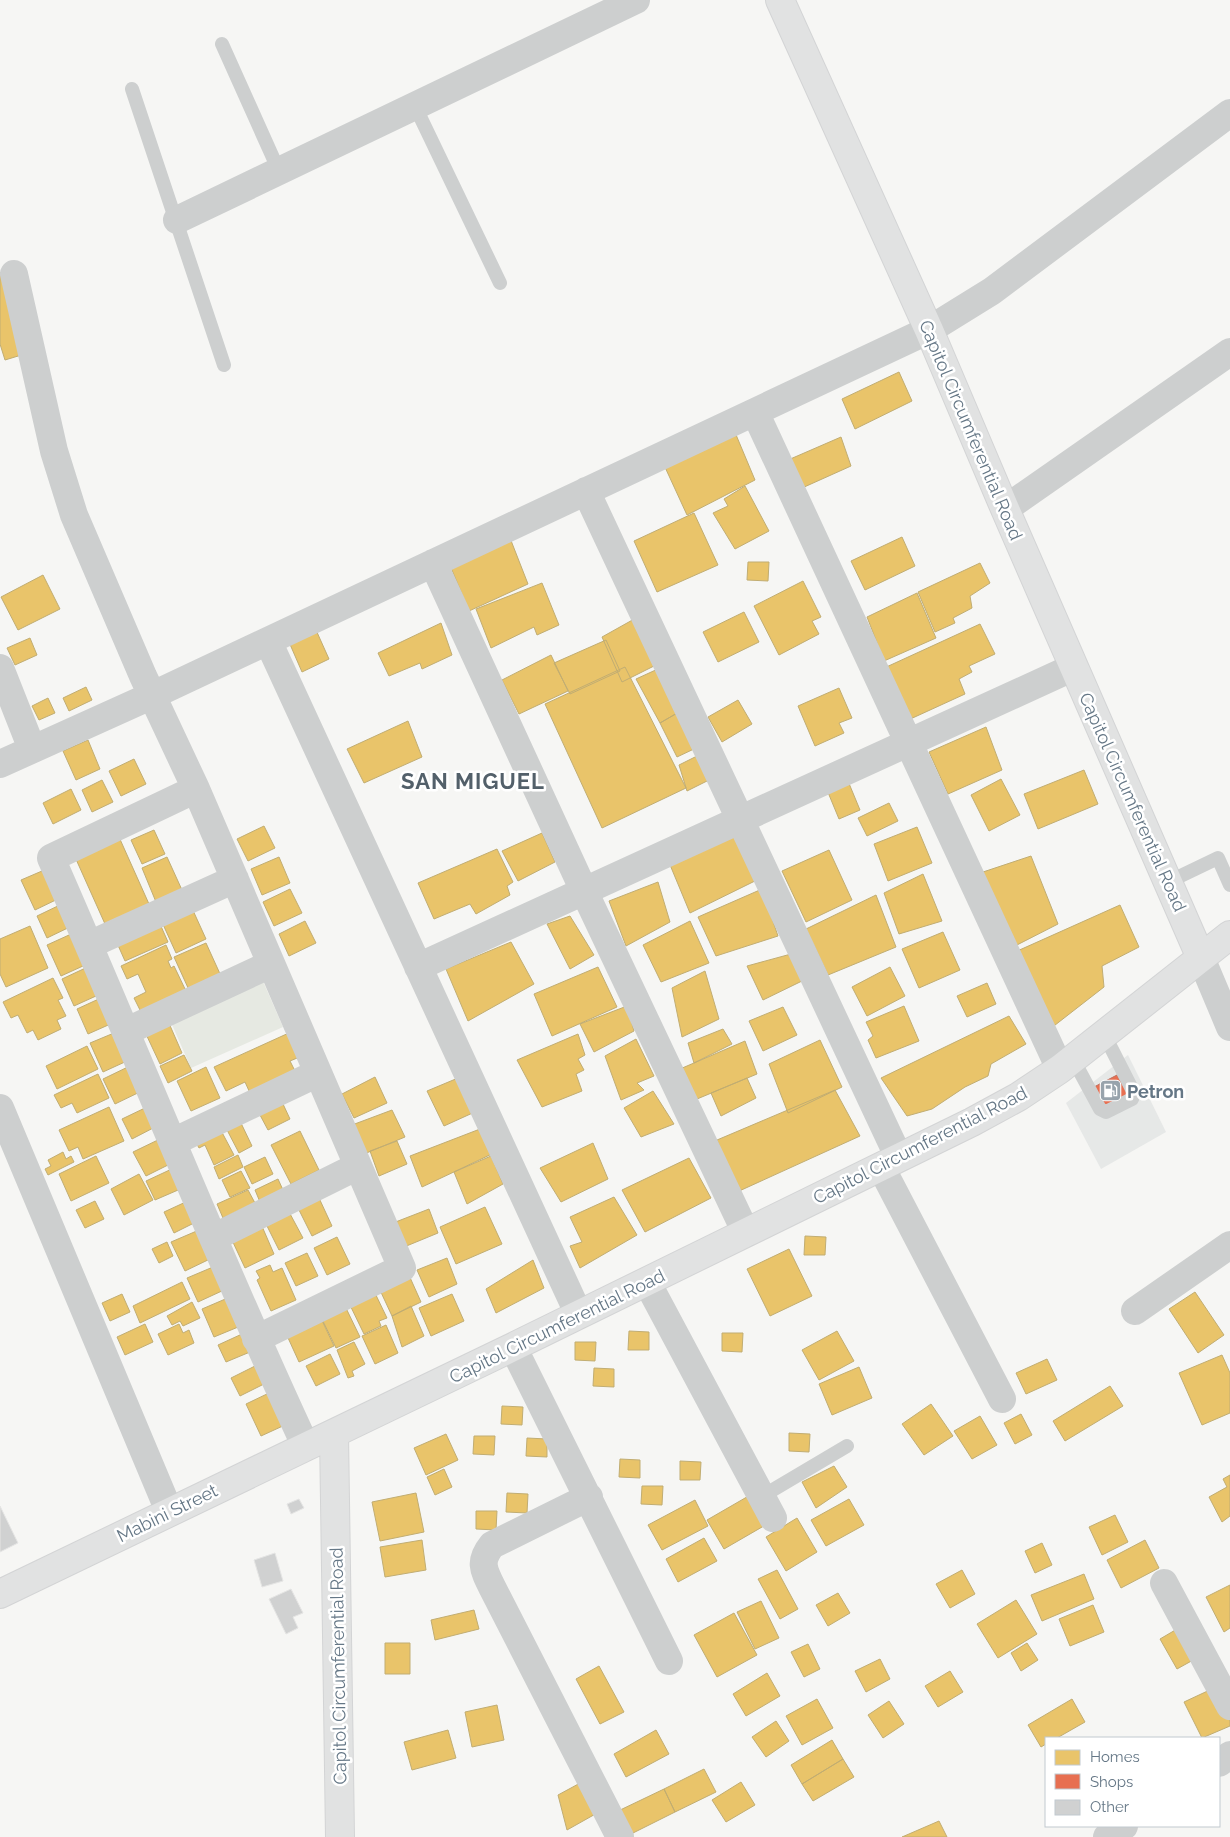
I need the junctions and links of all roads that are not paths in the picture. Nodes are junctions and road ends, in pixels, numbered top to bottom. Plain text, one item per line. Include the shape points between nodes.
1 (636, 0) edge
2 (780, 0) edge
3 (222, 44) dead end
4 (132, 90) dead end
5 (415, 106) junction
6 (1230, 113) edge
7 (279, 171) junction
8 (177, 220) junction
9 (14, 274) dead end
10 (500, 283) dead end
11 (929, 330) junction
12 (1230, 352) edge
13 (224, 365) dead end
14 (755, 412) junction
15 (586, 491) junction
16 (1005, 509) junction
17 (433, 563) junction
18 (268, 640) junction
19 (0, 668) edge
20 (1074, 668) junction
21 (153, 695) junction
22 (908, 743) junction
23 (32, 749) junction
24 (0, 764) edge
25 (196, 789) junction
26 (741, 820) junction
27 (234, 879) junction
28 (1168, 882) junction
29 (1230, 885) edge
30 (584, 892) junction
31 (1230, 935) edge
32 (89, 945) junction
33 (1201, 958) junction
34 (271, 964) junction
35 (418, 967) junction
36 (1230, 1027) edge
37 (127, 1031) junction
38 (1104, 1034) junction
39 (1067, 1064) junction
40 (318, 1073) junction
41 (0, 1108) edge
42 (173, 1142) junction
43 (890, 1162) junction
44 (358, 1166) junction
45 (746, 1233) junction
46 (213, 1238) junction
47 (1230, 1245) edge
48 (647, 1282) junction
49 (1136, 1311) dead end
50 (579, 1315) junction
51 (256, 1339) junction
52 (513, 1347) junction
53 (1002, 1400) dead end
54 (334, 1434) junction
55 (847, 1446) dead end
56 (306, 1447) junction
57 (589, 1497) junction
58 (767, 1508) joint
59 (169, 1511) junction
60 (1164, 1583) dead end
61 (0, 1594) edge
62 (669, 1660) dead end
63 (1230, 1706) edge
64 (1122, 1827) edge
65 (340, 1837) edge
66 (620, 1837) edge
67 (1107, 1837) edge

1 - 5 street
2 - 11 main road, Capitol Circumferential Road
3 - 7 lane
4 - 8 lane
5 - 7 street
5 - 10 lane
6 - 11 street via 992,290
7 - 8 street
8 - 13 lane
9 - 21 street via 54,451 74,516
11 - 14 street
11 - 16 main road, Capitol Circumferential Road
12 - 16 street
14 - 15 street
14 - 22 street
15 - 17 street
15 - 26 street
16 - 20 main road, Capitol Circumferential Road
17 - 18 street
17 - 30 street
18 - 21 street
18 - 35 street
19 - 23 street
20 - 22 street
20 - 28 main road, Capitol Circumferential Road
21 - 23 street
21 - 25 street
22 - 26 street
22 - 39 street
23 - 24 street
25 - 27 street
25 - 32 street via 51,858
26 - 30 street
26 - 43 street
27 - 32 street
27 - 34 street
28 - 29 lane via 1218,858
28 - 33 main road, Capitol Circumferential Road
30 - 35 street
30 - 45 street
31 - 33 main road
32 - 37 street
33 - 36 street
33 - 38 main road, Capitol Circumferential Road
34 - 37 street
34 - 40 street
35 - 50 street
37 - 42 street
38 - 39 main road, Capitol Circumferential Road
38 - 39 lane via 1134,1093 1132,1099 1106,1112 1100,1109
39 - 43 main road, Capitol Circumferential Road via 979,1118
40 - 42 street
40 - 44 street
41 - 59 street
42 - 46 street
43 - 45 main road, Capitol Circumferential Road
43 - 53 street
44 - 46 street
44 - 51 street via 402,1268
45 - 48 main road, Capitol Circumferential Road
46 - 51 street
47 - 49 street
48 - 50 main road, Capitol Circumferential Road
48 - 58 street
50 - 52 main road, Capitol Circumferential Road
51 - 56 street
52 - 54 main road, Capitol Circumferential Road
52 - 57 street
54 - 56 main road, Mabini Street
54 - 65 main road, Capitol Circumferential Road
55 - 58 lane
56 - 59 main road, Mabini Street
57 - 62 street
57 - 66 street via 492,1545 484,1555 483,1564
59 - 61 main road, Mabini Street
60 - 63 street
64 - 67 street

